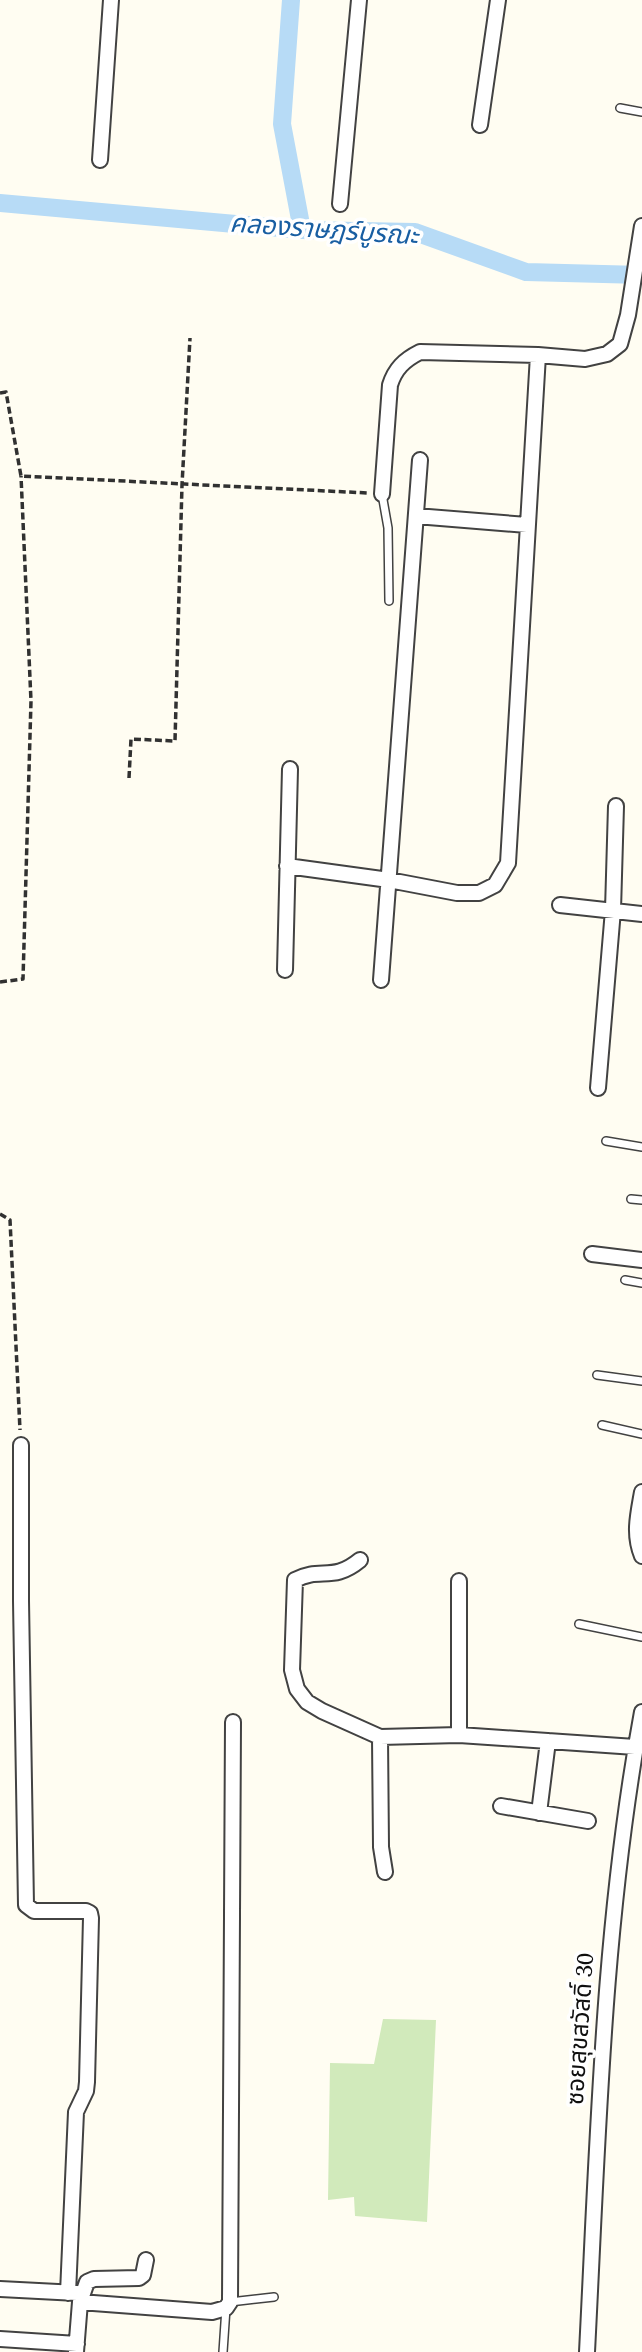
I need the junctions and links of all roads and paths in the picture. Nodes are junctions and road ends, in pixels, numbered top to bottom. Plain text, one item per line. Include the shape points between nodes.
1 (111, 0) edge
2 (359, 0) edge
3 (498, 0) edge
4 (620, 108) dead end
5 (642, 112) edge
6 (480, 125) dead end
7 (100, 160) dead end
8 (340, 204) dead end
9 (642, 226) edge
10 (190, 338) dead end
11 (538, 355) junction
12 (0, 393) edge
13 (420, 460) dead end
14 (21, 476) junction
15 (182, 485) junction
16 (382, 494) junction
17 (416, 516) junction
18 (527, 525) junction
19 (389, 601) dead end
20 (290, 769) dead end
21 (129, 778) dead end
22 (617, 806) dead end
23 (287, 866) junction
24 (389, 880) junction
25 (560, 905) dead end
26 (613, 910) junction
27 (642, 914) edge
28 (285, 971) dead end
29 (381, 980) dead end
30 (0, 982) edge
31 (598, 1088) dead end
32 (606, 1141) dead end
33 (642, 1147) edge
34 (631, 1199) dead end
35 (642, 1200) edge
36 (0, 1214) edge
37 (592, 1254) dead end
38 (642, 1260) edge
39 (625, 1280) dead end
40 (642, 1283) edge
41 (597, 1375) dead end
42 (642, 1381) edge
43 (602, 1424) dead end
44 (642, 1434) edge
45 (20, 1445) joint
46 (642, 1492) edge
47 (642, 1556) edge
48 (360, 1560) dead end
49 (459, 1581) dead end
50 (579, 1624) dead end
51 (642, 1637) edge
52 (641, 1720) edge
53 (233, 1722) dead end
54 (459, 1735) junction
55 (380, 1737) junction
56 (548, 1741) junction
57 (635, 1747) junction
58 (501, 1806) dead end
59 (539, 1813) junction
60 (588, 1821) dead end
61 (385, 1872) dead end
62 (146, 2260) dead end
63 (0, 2289) edge
64 (77, 2296) junction
65 (274, 2297) dead end
66 (228, 2305) junction
67 (0, 2339) edge
68 (76, 2348) edge
69 (223, 2352) edge
70 (587, 2352) edge

1 - 7 street
2 - 8 street
3 - 6 street
4 - 5 lane
9 - 11 street via 620,344 607,354 585,359
10 - 15 path
11 - 16 street via 420,352 406,359 390,385
11 - 18 street
12 - 14 path via 6,393
13 - 17 street
14 - 15 path
14 - 30 path via 31,701 23,979
15 - 16 path
15 - 21 path via 175,741 131,739
16 - 19 lane via 388,528
17 - 18 street
17 - 24 street
18 - 24 street via 508,863 495,885 479,893
20 - 23 street
22 - 26 street
23 - 24 street
23 - 28 street
24 - 29 street
25 - 26 street
26 - 27 street
26 - 31 street
32 - 33 lane
34 - 35 lane
36 - 45 path via 10,1220
37 - 38 street
39 - 40 lane
41 - 42 lane
43 - 44 lane
45 - 64 street via 26,1905 34,1911 86,1911 91,1918 87,2082 76,2112
46 - 47 street via 636,1542
48 - 55 street via 345,1572 306,1574 295,1580 292,1670 297,1689 307,1702
49 - 54 street
50 - 51 lane
52 - 57 street, ซอยสุขสวัสดิ์ 30
53 - 66 street
54 - 55 street
54 - 56 street
55 - 61 street
56 - 57 street
56 - 59 street
57 - 70 street, ซอยสุขสวัสดิ์ 30 via 609,1944
58 - 59 street
59 - 60 street
62 - 64 street via 143,2276 94,2279
63 - 64 street
64 - 66 street via 212,2312
64 - 68 street
65 - 66 lane
66 - 69 lane
67 - 68 street

